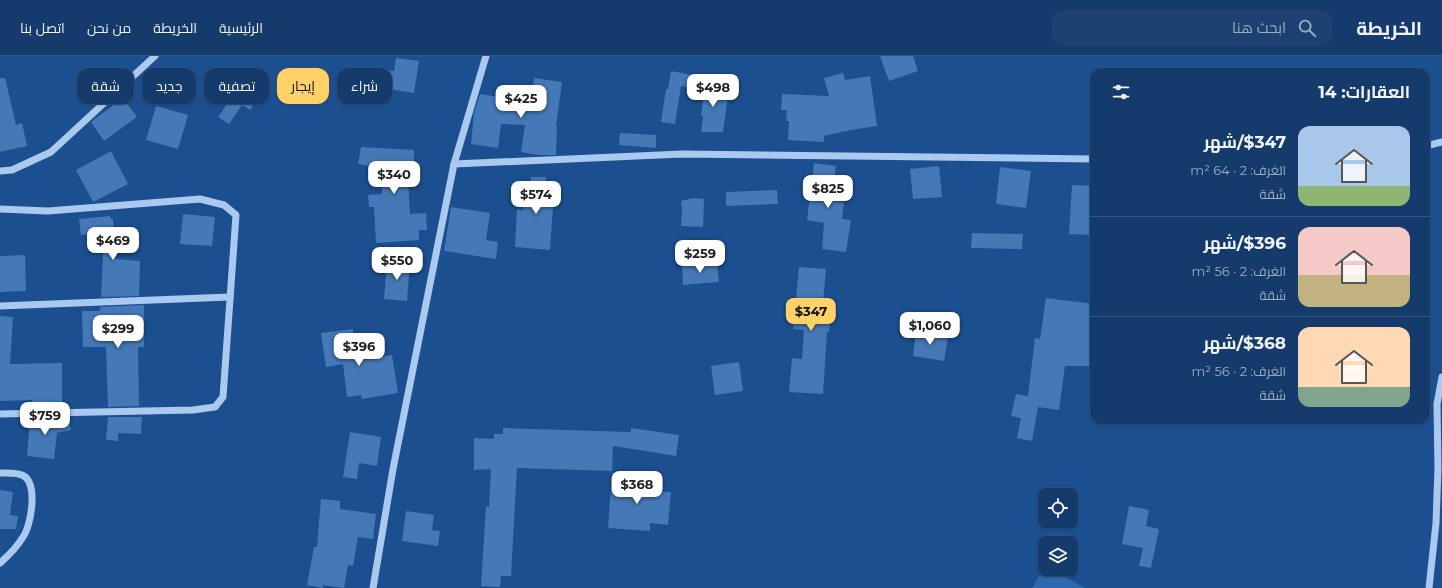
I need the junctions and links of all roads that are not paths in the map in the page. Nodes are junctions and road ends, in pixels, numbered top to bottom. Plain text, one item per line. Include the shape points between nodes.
1 (156, 56) edge
2 (486, 56) edge
3 (1442, 142) edge
4 (1430, 145) edge
5 (1090, 160) edge
6 (454, 164) junction
7 (0, 171) edge
8 (0, 208) edge
9 (230, 297) junction
10 (0, 306) edge
11 (1442, 377) edge
12 (0, 414) edge
13 (0, 473) edge
14 (0, 563) edge
15 (373, 588) edge
16 (1429, 588) edge

1 - 7 street via 51,152 12,170
2 - 6 street
3 - 4 street
5 - 6 street via 682,154
6 - 15 street via 393,469
8 - 9 street via 48,211 200,199 224,205 236,215
9 - 10 street
9 - 12 street via 223,397 215,407 193,410
11 - 16 street via 1437,404 1436,523
13 - 14 street via 24,475 30,482 33,492 29,523 24,537

